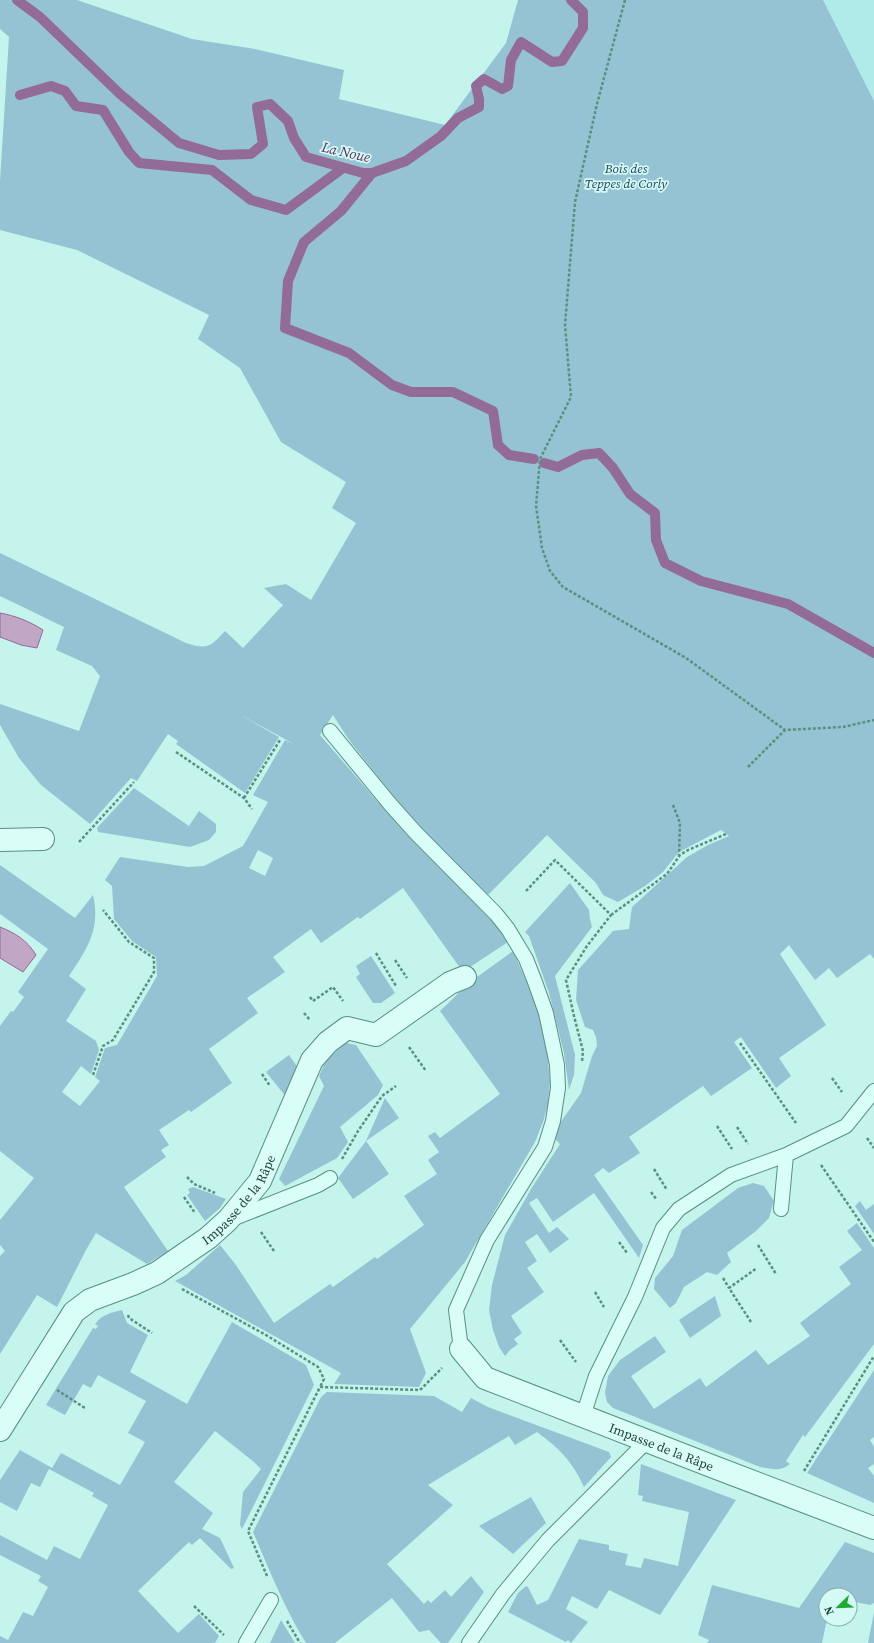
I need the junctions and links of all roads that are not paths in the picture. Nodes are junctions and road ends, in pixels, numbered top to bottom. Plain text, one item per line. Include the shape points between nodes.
1 (330, 731) dead end
2 (43, 839) dead end
3 (0, 840) edge
4 (464, 977) dead end
5 (874, 1091) edge
6 (786, 1155) junction
7 (330, 1178) road end
8 (781, 1209) dead end
9 (228, 1220) junction
10 (461, 1349) joint
11 (583, 1416) junction
12 (0, 1430) edge
13 (647, 1441) junction
14 (874, 1528) edge
15 (271, 1600) road end
16 (246, 1643) edge
17 (469, 1643) edge

1 - 10 lane via 390,804 503,921 526,959 549,1027 557,1065 558,1088 553,1121 545,1147 487,1240 456,1310
2 - 3 street
4 - 9 street, Impasse de la Râpe via 376,1035 347,1028 326,1044 312,1060 260,1181
5 - 6 lane via 846,1126
6 - 8 lane
6 - 11 lane via 731,1175 679,1209 664,1228 635,1297 596,1376
7 - 9 lane
9 - 12 street, Impasse de la Râpe via 208,1238 157,1272 90,1300 74,1312
10 - 11 street, Impasse de la Râpe via 486,1378
11 - 13 street, Impasse de la Râpe
13 - 14 street, Impasse de la Râpe
13 - 17 lane via 548,1540 503,1594
15 - 16 lane

